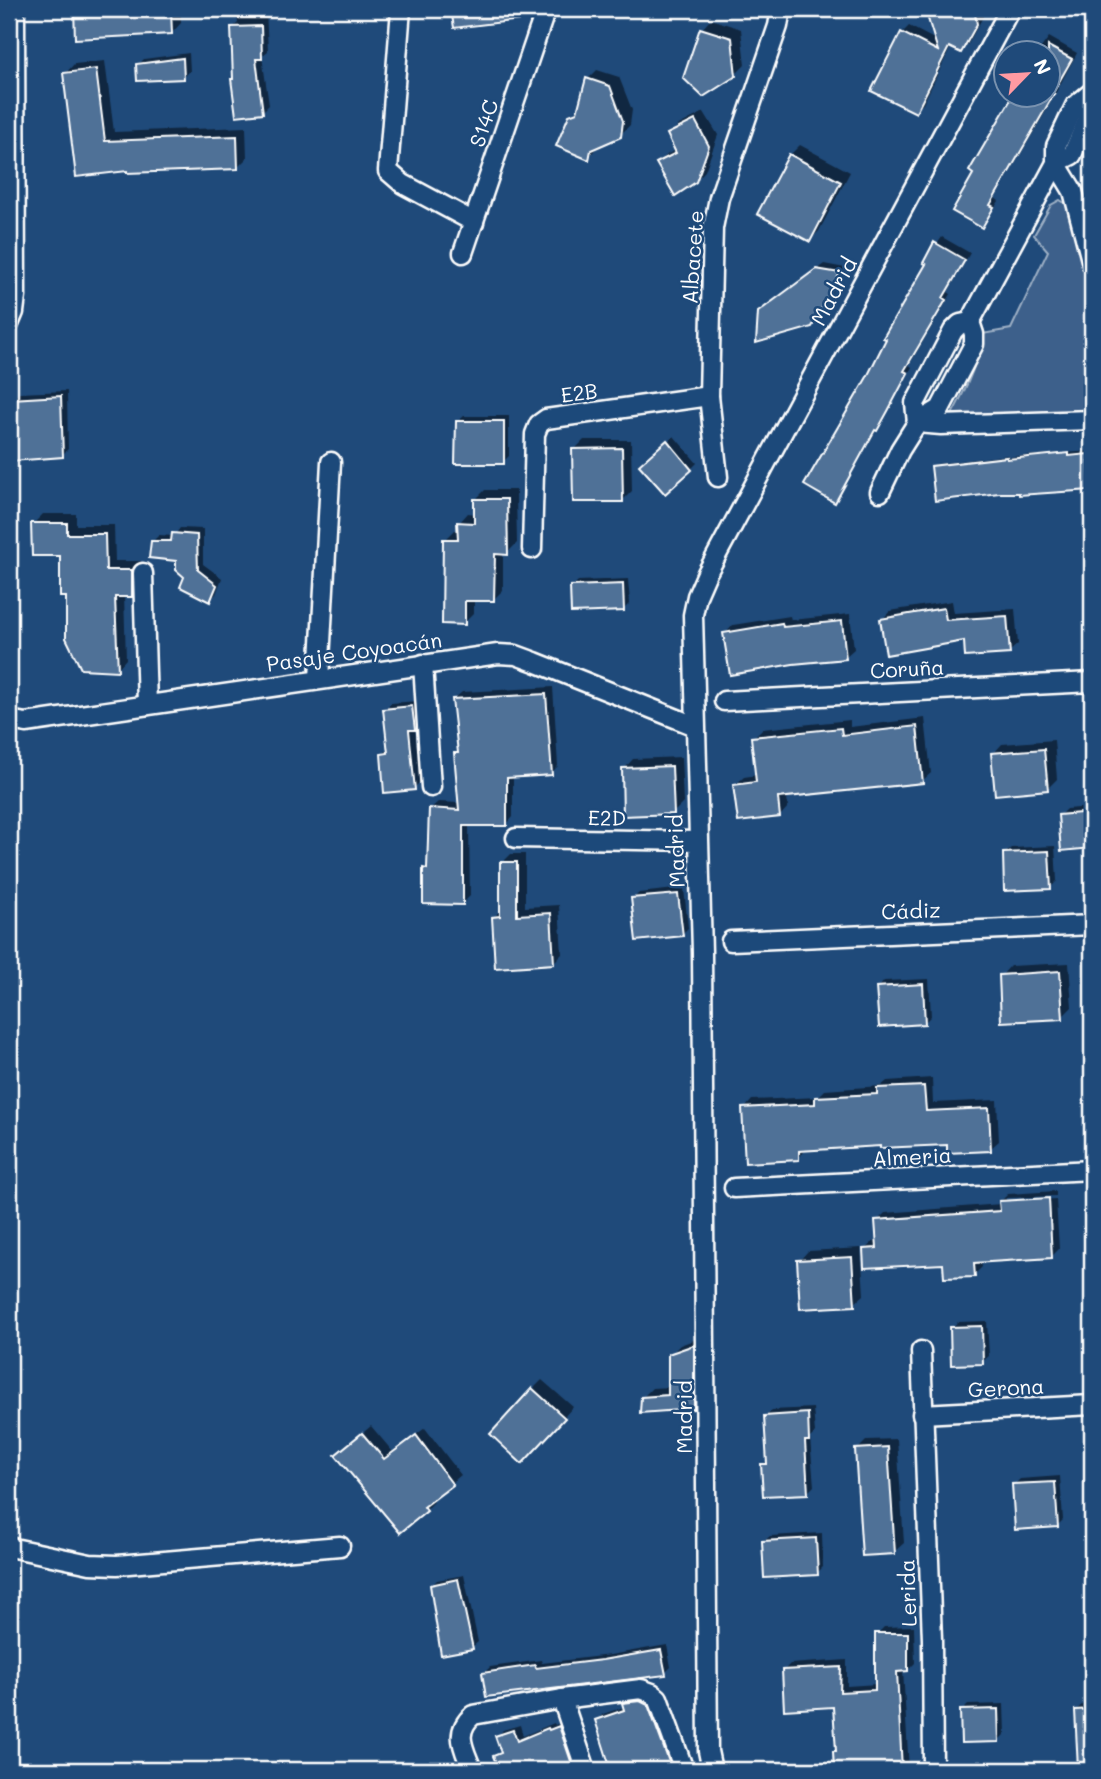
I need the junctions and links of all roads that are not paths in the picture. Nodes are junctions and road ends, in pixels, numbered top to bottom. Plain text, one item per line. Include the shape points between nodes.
1 (15, 9) edge
2 (401, 9) edge
3 (546, 9) edge
4 (781, 9) edge
5 (1010, 9) edge
6 (1092, 92) edge
7 (1092, 99) edge
8 (1056, 163) junction
9 (474, 222) junction
10 (463, 253) dead end
11 (1092, 264) edge
12 (970, 322) junction
13 (9, 324) edge
14 (709, 396) junction
15 (1092, 420) edge
16 (917, 423) junction
17 (331, 463) dead end
18 (718, 477) dead end
19 (880, 492) dead end
20 (533, 549) dead end
21 (143, 573) dead end
22 (423, 664) junction
23 (319, 678) junction
24 (1092, 682) edge
25 (724, 701) dead end
26 (147, 705) junction
27 (9, 720) edge
28 (695, 726) junction
29 (431, 787) dead end
30 (516, 838) dead end
31 (697, 841) junction
32 (1092, 925) edge
33 (732, 941) dead end
34 (1092, 1170) edge
35 (734, 1188) dead end
36 (920, 1351) dead end
37 (1092, 1405) edge
38 (922, 1414) junction
39 (340, 1546) dead end
40 (9, 1548) edge
41 (562, 1699) junction
42 (472, 1770) edge
43 (586, 1770) edge
44 (684, 1770) edge
45 (712, 1770) edge
46 (933, 1770) edge

1 - 13 street via 16,296
2 - 9 street via 388,171 403,184
3 - 9 street, S14C
4 - 14 street, Albacete via 713,228
5 - 28 street, Madrid via 697,596 692,640
6 - 8 street via 1075,106 1056,146
7 - 8 street via 1072,155
8 - 11 street via 1073,191
8 - 12 street
9 - 10 street, S14C
12 - 16 street via 953,331 915,403
12 - 16 street via 974,344 940,410
14 - 18 street, Albacete
14 - 20 street, E2B via 546,419 539,424 535,434
15 - 16 street
16 - 19 street
17 - 23 street
21 - 26 street
22 - 23 street, Pasaje Coyoacán
22 - 28 street, Pasaje Coyoacán via 516,655
22 - 29 street
23 - 26 street, Pasaje Coyoacán
24 - 25 street, Coruña
26 - 27 street, Pasaje Coyoacán via 26,723
28 - 31 street, Madrid
30 - 31 street, E2D
31 - 45 street, Madrid via 708,1751
32 - 33 street, Cádiz
34 - 35 street, Almeria
36 - 38 street, Lerida
37 - 38 street, Gerona
38 - 46 street, Lerida
39 - 40 street via 117,1565
41 - 42 street via 473,1715 461,1740
41 - 43 street
41 - 44 street via 641,1689 652,1693 658,1698

